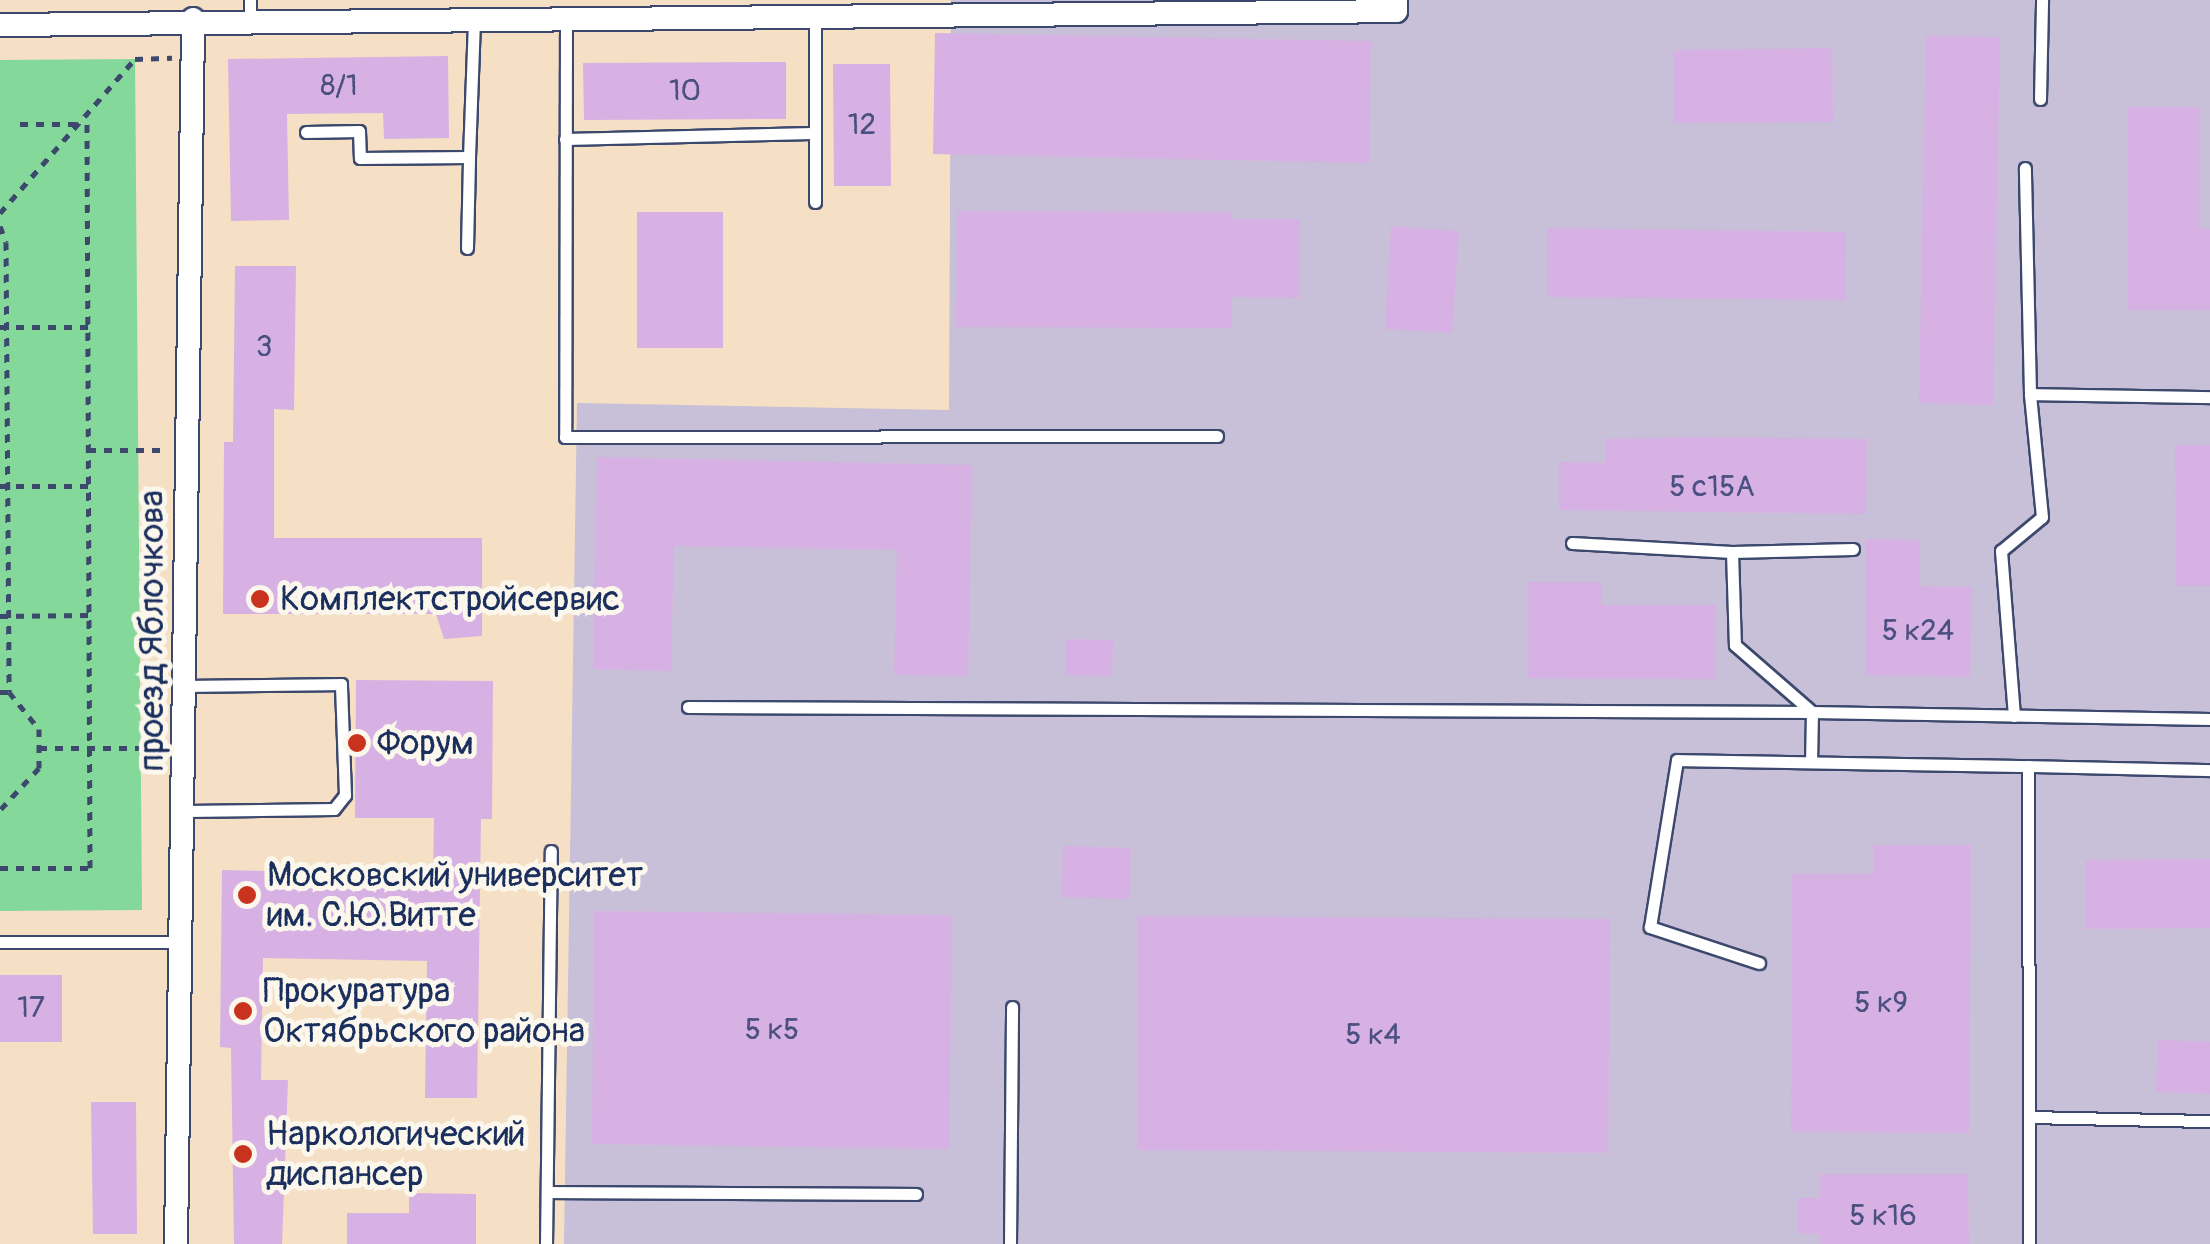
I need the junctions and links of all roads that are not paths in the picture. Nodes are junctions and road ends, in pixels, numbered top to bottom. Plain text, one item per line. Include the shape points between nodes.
1 (1396, 0) edge
2 (2042, 0) edge
3 (250, 9) edge
4 (376, 9) edge
5 (822, 10) edge
6 (566, 17) junction
7 (474, 18) junction
8 (193, 19) junction
9 (0, 25) edge
10 (2040, 99) dead end
11 (306, 132) dead end
12 (814, 134) junction
13 (565, 139) junction
14 (469, 157) junction
15 (2026, 168) dead end
16 (814, 202) dead end
17 (468, 248) dead end
18 (2030, 394) junction
19 (2210, 397) edge
20 (1217, 436) dead end
21 (1572, 544) dead end
22 (1853, 549) dead end
23 (1732, 552) junction
24 (188, 686) junction
25 (688, 707) dead end
26 (1812, 712) junction
27 (2014, 716) junction
28 (2210, 719) edge
29 (1811, 762) junction
30 (2028, 766) junction
31 (2210, 770) edge
32 (187, 811) junction
33 (551, 851) dead end
34 (0, 942) edge
35 (182, 942) junction
36 (1760, 962) dead end
37 (1012, 1007) dead end
38 (2030, 1117) junction
39 (2210, 1121) edge
40 (546, 1192) junction
41 (916, 1194) dead end
42 (176, 1244) edge
43 (546, 1244) edge
44 (1010, 1244) edge
45 (2029, 1244) edge

1 - 5 street via 1396,11
2 - 10 lane
3 - 4 street
3 - 8 street
4 - 7 street
5 - 6 street
5 - 12 lane
6 - 7 street
6 - 13 lane
7 - 14 lane
8 - 9 street
8 - 24 street, проезд Яблочкова
11 - 14 lane via 359,132 360,158
12 - 13 lane
12 - 16 lane
13 - 20 lane via 565,437
14 - 17 lane
15 - 18 lane
18 - 19 lane
18 - 27 lane via 2042,517 2001,552
21 - 23 lane
22 - 23 lane
23 - 26 lane via 1734,645
24 - 32 street, проезд Яблочкова
24 - 32 lane via 341,684 345,796 334,809
25 - 26 lane
26 - 27 lane
26 - 29 lane
27 - 28 lane
29 - 30 lane
29 - 36 lane via 1678,760 1650,927
30 - 31 lane
30 - 38 lane
32 - 35 street, проезд Яблочкова
33 - 40 lane
34 - 35 lane
35 - 42 street, проезд Яблочкова
37 - 44 lane
38 - 39 lane
38 - 45 lane
40 - 41 lane
40 - 43 lane

